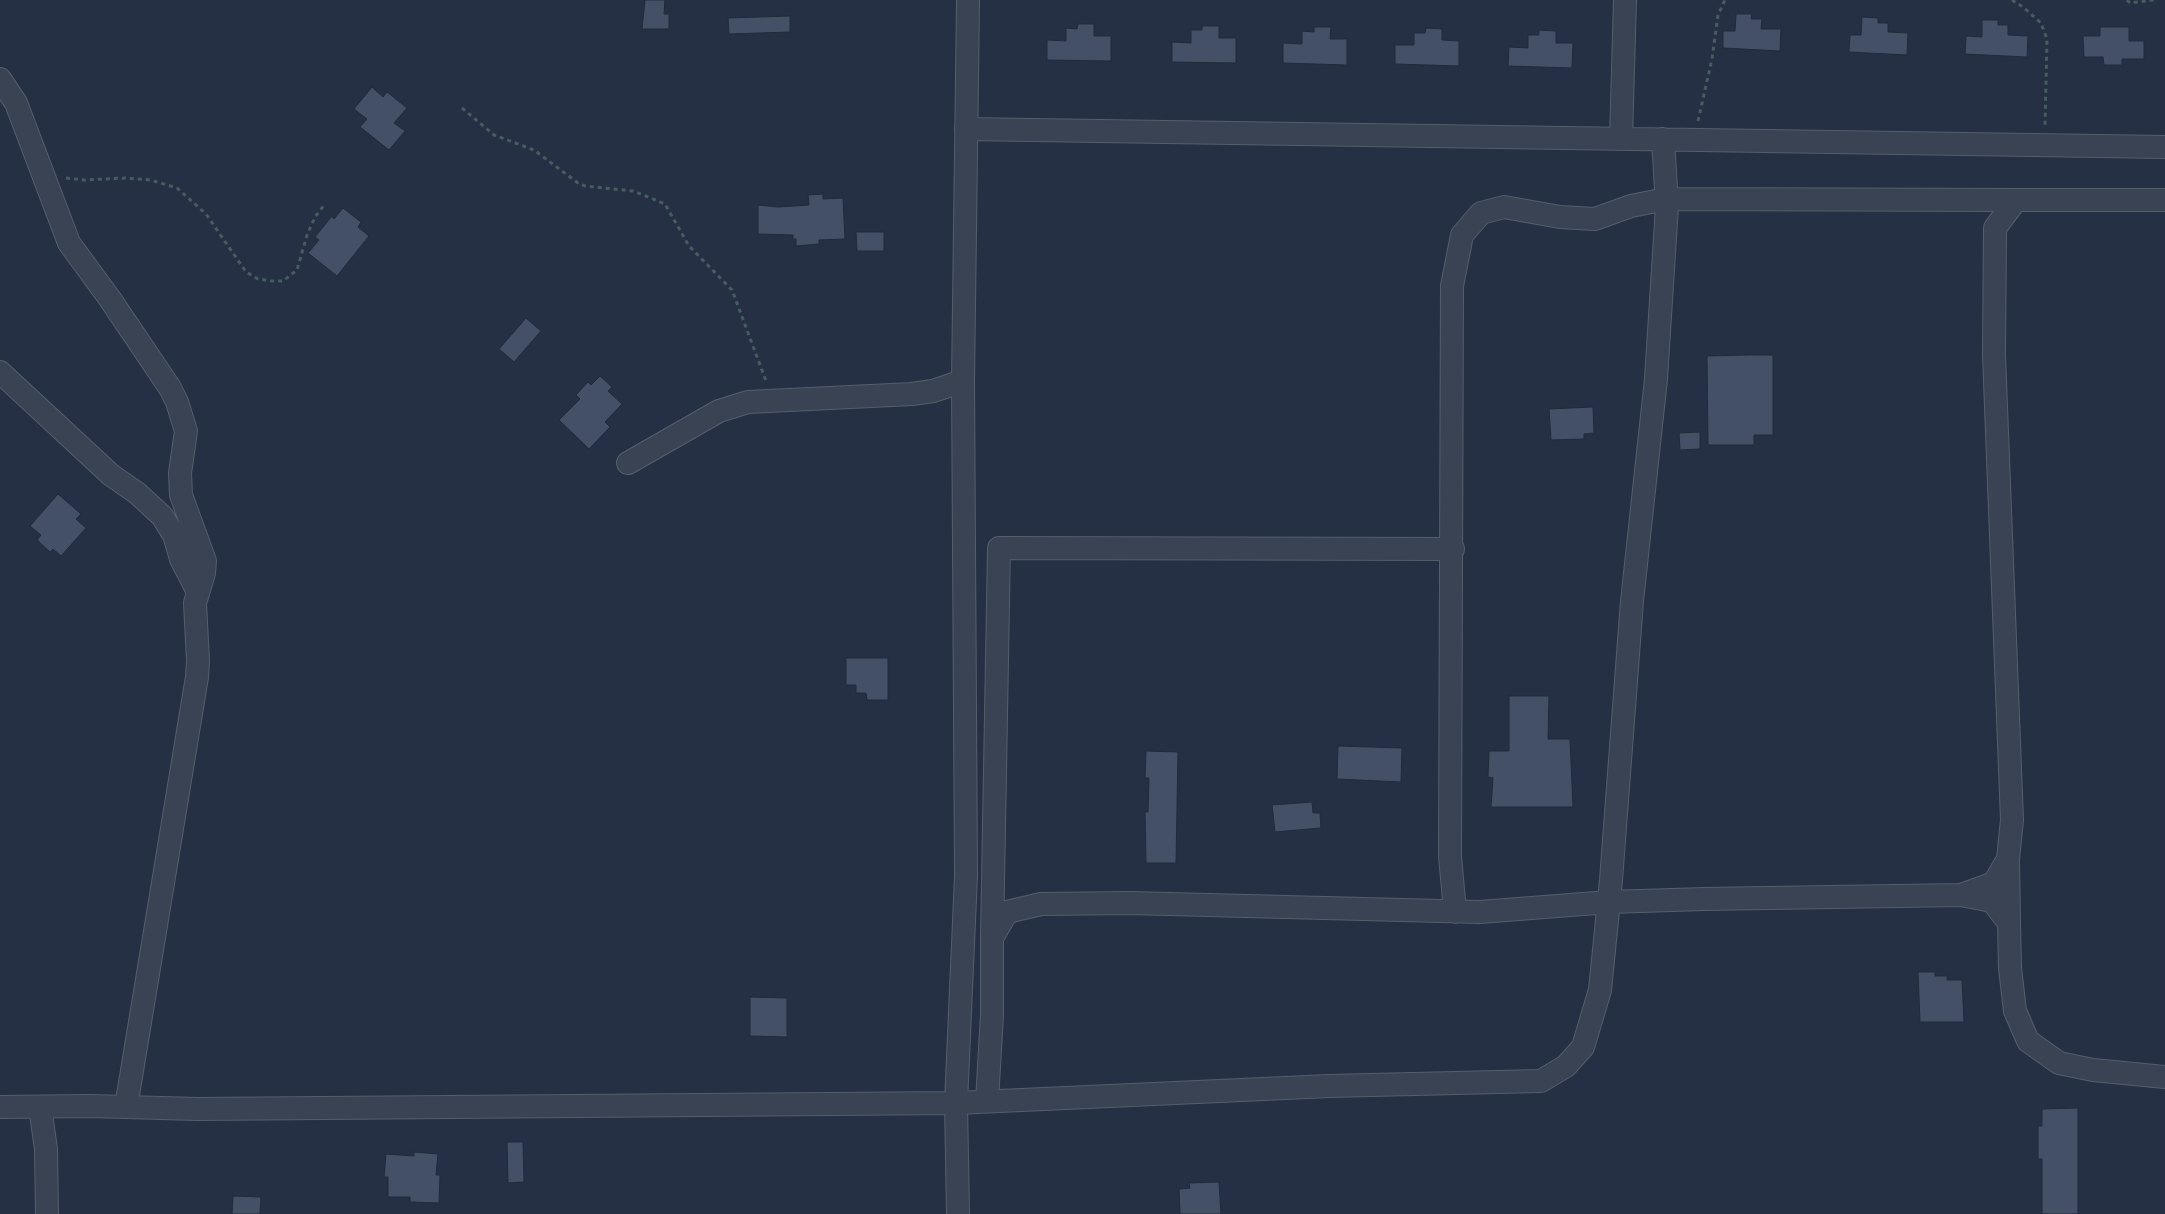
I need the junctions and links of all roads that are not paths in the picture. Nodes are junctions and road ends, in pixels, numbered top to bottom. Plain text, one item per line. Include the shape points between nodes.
1 (968, 0) edge
2 (1625, 0) edge
3 (0, 79) edge
4 (966, 129) junction
5 (1621, 139) junction
6 (1663, 139) junction
7 (2165, 147) edge
8 (1666, 199) junction
9 (1974, 200) junction
10 (2016, 200) junction
11 (2165, 200) edge
12 (1995, 228) junction
13 (0, 372) edge
14 (963, 381) junction
15 (628, 463) dead end
16 (1453, 549) junction
17 (198, 592) junction
18 (2008, 859) junction
19 (1961, 895) junction
20 (1609, 902) junction
21 (1455, 912) junction
22 (2009, 923) junction
23 (992, 938) junction
24 (2165, 1077) edge
25 (987, 1101) junction
26 (956, 1103) junction
27 (0, 1107) edge
28 (40, 1107) junction
29 (126, 1107) junction
30 (47, 1214) edge
31 (958, 1214) edge

1 - 4 street
2 - 5 street
3 - 17 street via 16,103 64,233 177,402 186,431 180,473 181,495 205,561
4 - 5 street
4 - 14 street
5 - 6 street
6 - 7 street
6 - 8 street
8 - 9 street
8 - 16 street via 1631,206 1595,219 1560,217 1504,207 1481,213 1462,235 1452,286
8 - 20 street via 1656,379 1632,601
9 - 10 street
9 - 12 street
10 - 11 street
10 - 12 street
12 - 18 street via 1994,355 2012,820
13 - 17 street via 111,475 162,516 174,535 181,559
14 - 15 street via 912,394 748,402 719,411
14 - 26 street via 966,876
16 - 21 street via 1450,856
16 - 23 street via 999,548
17 - 29 street via 194,616 197,677
18 - 19 street via 1994,883
18 - 22 street
19 - 20 street
19 - 22 street via 1992,901
20 - 21 street
20 - 25 street via 1600,990 1583,1047 1566,1066 1541,1081 1329,1086
21 - 23 street via 1130,903 1040,904 1007,912
22 - 24 street via 2015,1011 2028,1041 2059,1063
23 - 25 street
25 - 26 street
26 - 29 street
26 - 31 street
27 - 28 street
28 - 29 street
28 - 30 street via 46,1149

